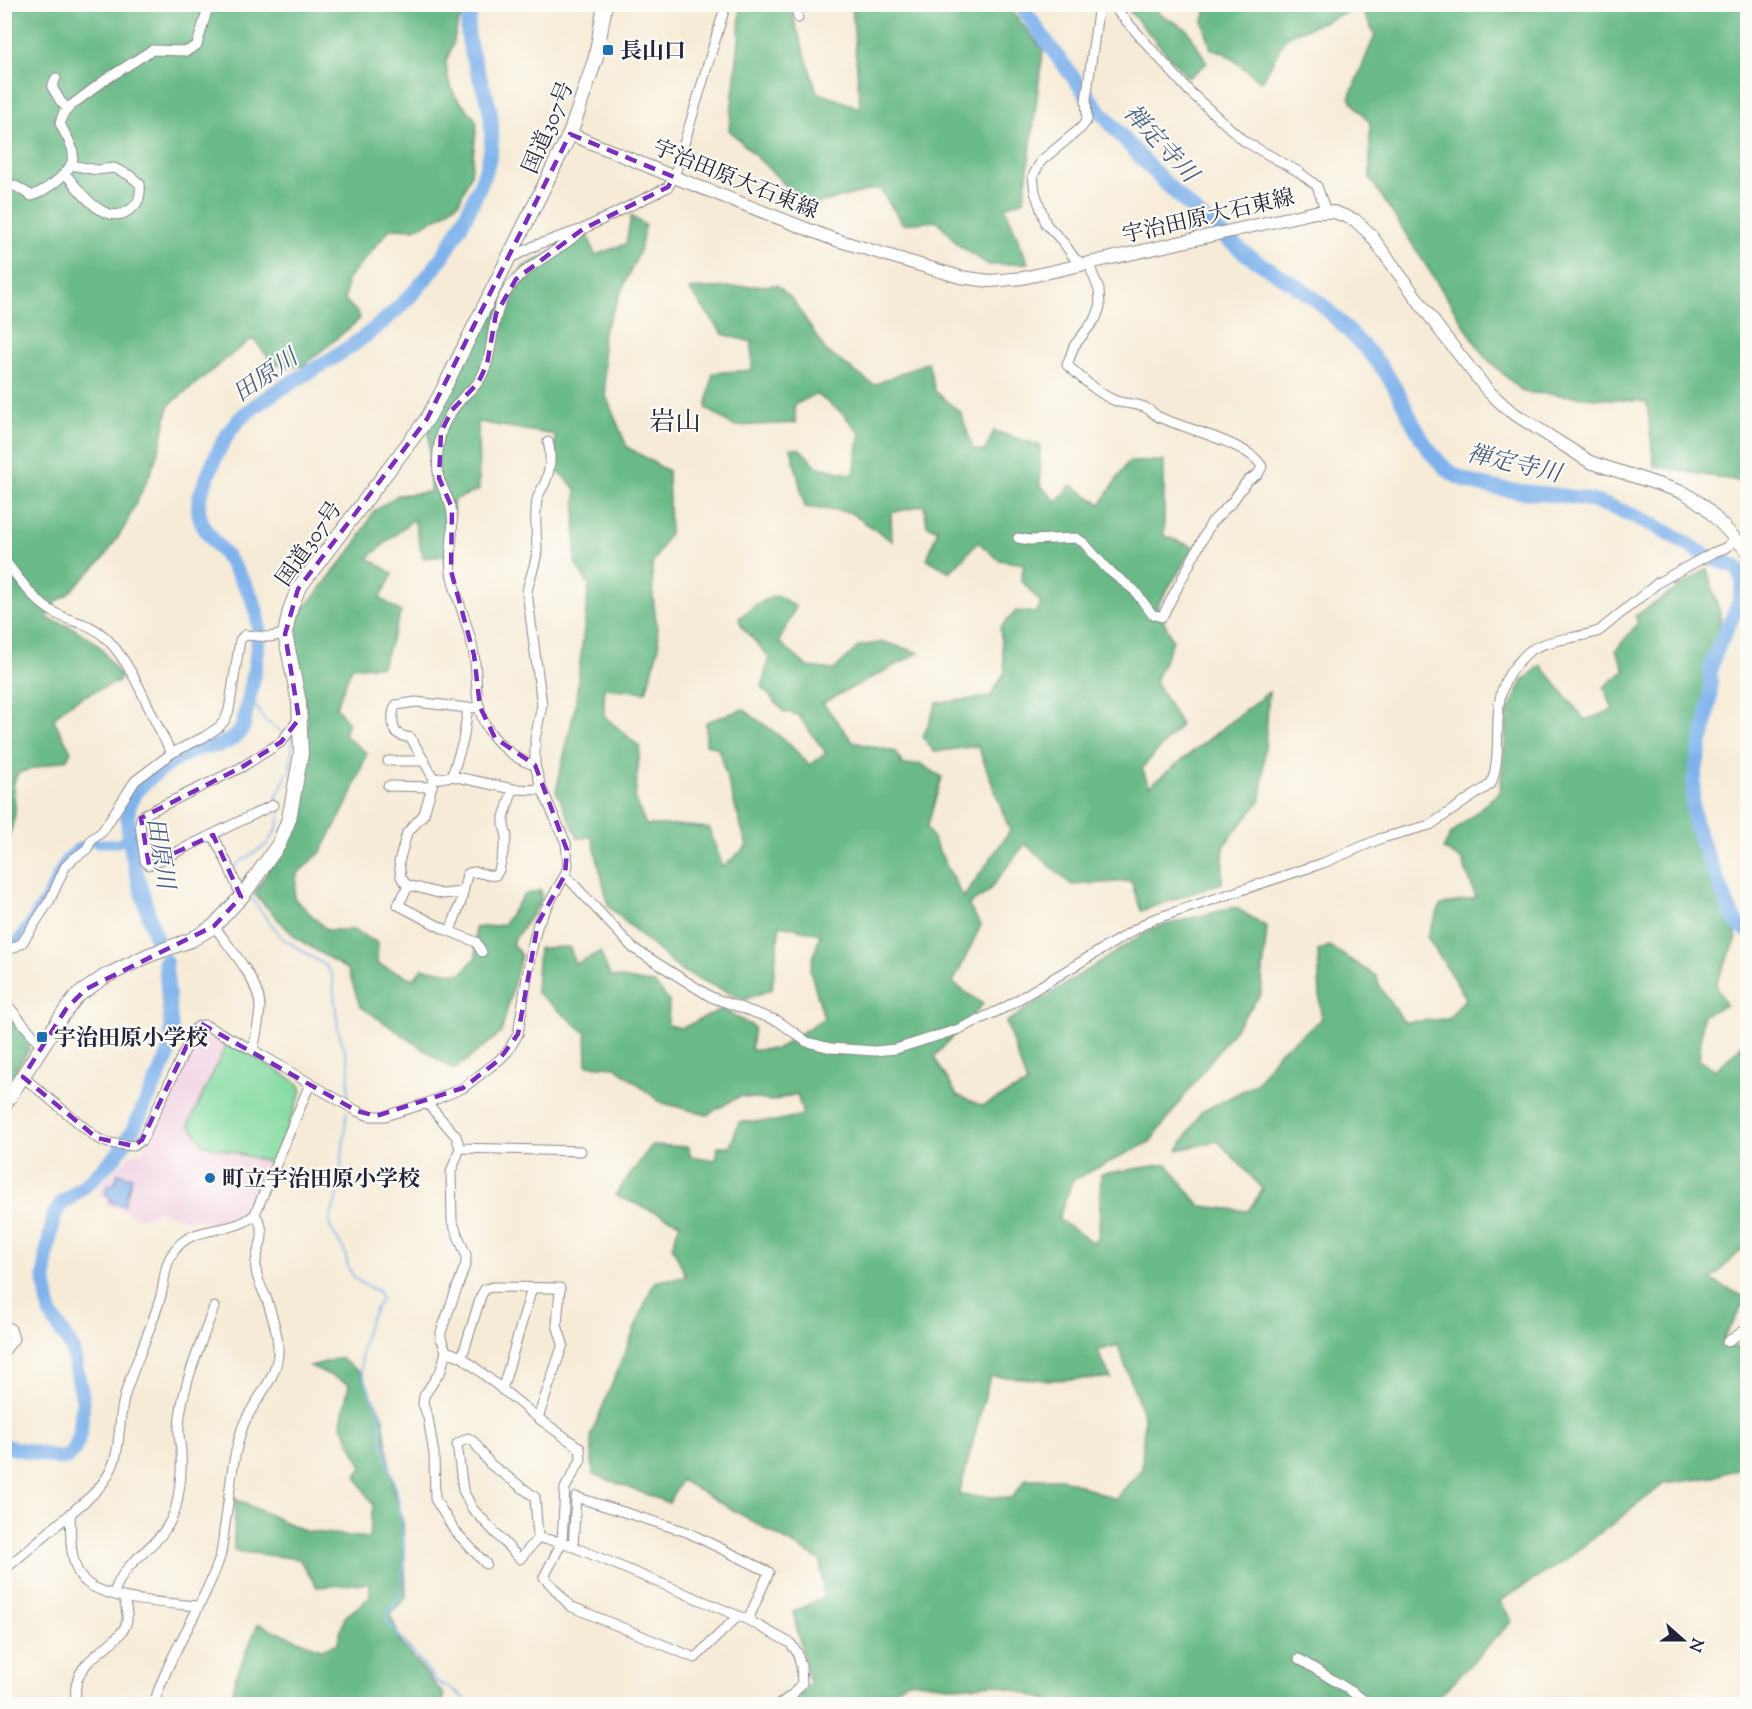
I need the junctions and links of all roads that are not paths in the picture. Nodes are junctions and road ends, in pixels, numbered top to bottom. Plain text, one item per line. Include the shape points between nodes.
1 (209, 4) edge
2 (605, 4) edge
3 (726, 4) edge
4 (795, 4) edge
5 (1099, 4) edge
6 (1111, 4) edge
7 (798, 18) dead end
8 (56, 78) dead end
9 (68, 109) junction
10 (570, 134) junction
11 (71, 165) junction
12 (65, 173) junction
13 (674, 177) junction
14 (4, 183) edge
15 (1326, 212) junction
16 (583, 229) junction
17 (509, 259) junction
18 (1084, 264) junction
19 (549, 442) dead end
20 (1018, 538) dead end
21 (1736, 539) junction
22 (1748, 552) edge
23 (4, 560) edge
24 (285, 634) junction
25 (480, 707) junction
26 (468, 708) junction
27 (296, 724) junction
28 (172, 753) junction
29 (388, 761) dead end
30 (425, 761) junction
31 (535, 765) junction
32 (452, 776) junction
33 (433, 783) junction
34 (388, 786) dead end
35 (513, 789) junction
36 (542, 790) junction
37 (273, 805) dead end
38 (213, 835) junction
39 (565, 875) junction
40 (408, 885) junction
41 (463, 892) junction
42 (243, 895) junction
43 (214, 926) junction
44 (450, 931) junction
45 (482, 952) dead end
46 (4, 953) edge
47 (4, 1001) edge
48 (42, 1046) junction
49 (254, 1050) junction
50 (23, 1077) junction
51 (310, 1084) junction
52 (427, 1103) junction
53 (4, 1105) edge
54 (460, 1148) junction
55 (581, 1151) dead end
56 (255, 1214) junction
57 (532, 1288) junction
58 (213, 1307) dead end
59 (4, 1324) edge
60 (1748, 1328) edge
61 (1727, 1342) dead end
62 (446, 1351) junction
63 (4, 1352) edge
64 (462, 1357) junction
65 (502, 1390) junction
66 (538, 1418) junction
67 (70, 1513) junction
68 (538, 1538) junction
69 (562, 1542) junction
70 (573, 1547) junction
71 (486, 1564) dead end
72 (4, 1570) edge
73 (113, 1594) junction
74 (124, 1597) junction
75 (198, 1605) junction
76 (737, 1617) junction
77 (748, 1620) junction
78 (1299, 1659) dead end
79 (77, 1704) edge
80 (154, 1704) edge
81 (780, 1704) edge
82 (1369, 1704) edge

1 - 9 street via 197,45 187,51 152,50
2 - 10 highway, 国道307号 via 594,66
3 - 13 street
4 - 7 street
5 - 18 street via 1086,100 1087,120 1041,161 1033,176 1046,224 1075,259
6 - 15 street via 1190,93 1244,141 1317,186
8 - 9 street via 52,87
9 - 11 street via 60,123 74,152
10 - 13 main road, 宇治田原大石東線
10 - 17 highway, 国道307号
11 - 12 street
11 - 12 street via 98,170 114,168 129,175 140,184 136,206 123,214 108,214 89,202
12 - 14 street via 32,196
13 - 16 street via 668,187
13 - 18 main road, 宇治田原大石東線 via 831,238 960,277 990,281 1023,278
15 - 18 main road, 宇治田原大石東線
15 - 21 main road, 宇治田原大石東線 via 1355,220 1370,234 1488,392 1510,411 1590,462 1684,493 1704,506
16 - 17 street
16 - 25 street via 516,279 499,306 487,364 478,383 452,410 441,432 439,478 452,508 451,571 474,655
17 - 24 highway, 国道307号 via 427,419 298,589
18 - 20 street via 1090,267 1099,290 1100,307 1074,346 1067,365 1116,401 1143,406 1160,417 1200,430 1250,454 1262,467 1211,523 1162,617 1152,614 1134,590 1076,538
19 - 31 street via 550,464 537,498 537,553 527,592 543,705 535,739
21 - 22 main road, 宇治田原大石東線
21 - 39 street via 1659,582 1599,631 1544,644 1524,656 1510,672 1499,700 1497,757 1491,784 1430,825 1382,838 1323,863 1150,920 1004,1008 959,1029 896,1049 831,1048 807,1042 778,1021 711,997 633,948
23 - 28 street via 37,601 56,614 90,625 108,641 132,674
24 - 27 highway, 国道307号 via 299,702
24 - 28 street via 245,635 240,640 225,720 204,737
25 - 26 street
25 - 31 street via 484,723 495,738 527,764
26 - 30 street via 416,702 396,705 395,732 411,738
26 - 32 street
27 - 38 street via 284,739 242,767 141,818 145,861 149,865
27 - 42 highway, 国道307号 via 301,754 289,819 279,844
28 - 46 street via 135,781 102,832 65,867 50,900 22,943
29 - 30 street
30 - 33 street
31 - 36 street
32 - 33 street
32 - 35 street
33 - 34 street
33 - 40 street via 422,817 407,833 399,868
35 - 36 street
35 - 41 street via 504,817 507,836 499,870 491,877 470,872
36 - 39 street via 566,843
37 - 38 street
38 - 42 street
39 - 52 street via 538,923 518,1034 508,1051 463,1088
40 - 41 street via 442,894
40 - 44 street via 398,905
41 - 44 street
42 - 43 highway, 国道307号
43 - 48 highway, 国道307号 via 94,982 71,1002
43 - 49 street via 257,991 260,1007
44 - 45 street via 476,942
47 - 48 street
48 - 50 highway, 国道307号
49 - 50 street via 205,1025 196,1027 142,1140 130,1146 97,1138
49 - 51 street
50 - 53 highway, 国道307号
51 - 52 street via 370,1116 385,1116
51 - 56 street
52 - 54 street via 456,1136
54 - 55 street
54 - 62 street via 451,1172 452,1221 466,1263 441,1332
56 - 67 street via 242,1224 196,1233 172,1253 160,1301 126,1390 115,1462 103,1485
56 - 75 street via 263,1234 256,1272 275,1331 276,1368 244,1423 237,1444 220,1557
57 - 64 street via 485,1289
57 - 65 street
57 - 66 street via 560,1288 557,1325 563,1344
58 - 73 street via 181,1411 176,1507 167,1528 127,1569
59 - 63 street via 11,1329 14,1339
60 - 61 street
62 - 64 street
62 - 71 street via 423,1404 434,1454 435,1499 454,1530
64 - 65 street
65 - 66 street
66 - 69 street via 580,1448 581,1460 565,1488
67 - 72 street
67 - 73 street via 76,1568 91,1586
68 - 68 street via 535,1497 490,1464 474,1442 468,1438 457,1444 463,1490 472,1508 520,1559
68 - 69 street
69 - 70 street
69 - 76 street via 544,1578 570,1606 695,1658
70 - 76 street
70 - 77 street via 576,1497 687,1532 769,1572
73 - 74 street
74 - 75 street
74 - 79 street via 127,1621 122,1633 81,1669 76,1686
75 - 80 street via 171,1658
76 - 77 street
77 - 81 street via 790,1643 797,1652 802,1683
78 - 82 street

